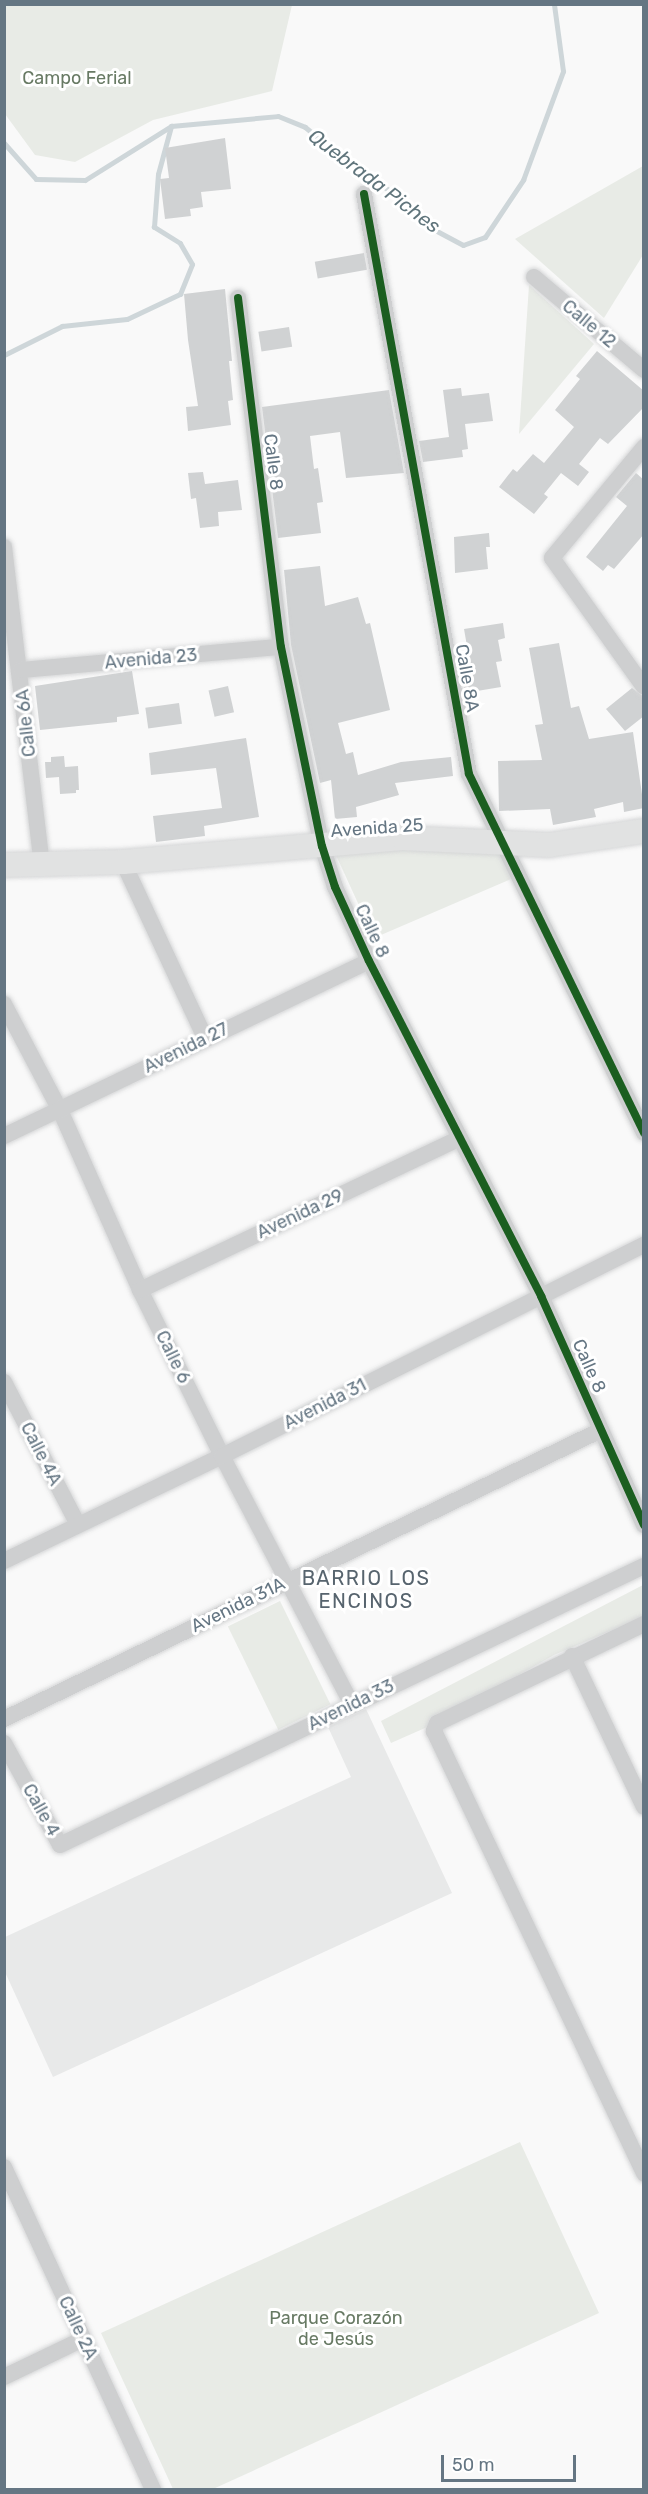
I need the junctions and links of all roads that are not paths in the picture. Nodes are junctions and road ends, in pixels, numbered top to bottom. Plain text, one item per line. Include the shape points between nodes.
1 (364, 194) dead end
2 (534, 277) dead end
3 (238, 298) dead end
4 (644, 370) edge
5 (644, 447) edge
6 (4, 547) edge
7 (281, 647) junction
8 (21, 670) junction
9 (644, 687) edge
10 (644, 831) edge
11 (501, 843) junction
12 (322, 846) junction
13 (123, 862) junction
14 (42, 864) junction
15 (4, 865) edge
16 (369, 961) junction
17 (4, 1004) edge
18 (205, 1038) junction
19 (60, 1110) junction
20 (644, 1133) edge
21 (4, 1136) edge
22 (460, 1138) junction
23 (644, 1245) edge
24 (140, 1290) junction
25 (541, 1296) junction
26 (4, 1382) edge
27 (601, 1430) junction
28 (222, 1456) junction
29 (78, 1525) junction
30 (644, 1525) edge
31 (4, 1561) edge
32 (644, 1566) edge
33 (287, 1581) junction
34 (644, 1624) edge
35 (572, 1656) junction
36 (352, 1705) junction
37 (4, 1719) edge
38 (4, 1743) edge
39 (644, 1807) edge
40 (60, 1845) joint
41 (4, 2167) edge
42 (644, 2174) edge
43 (83, 2339) junction
44 (4, 2378) edge
45 (153, 2490) edge

1 - 11 street, Calle 8A via 469,774
2 - 4 street, Calle 12
3 - 7 street, Calle 8
5 - 9 street via 552,558
6 - 8 street, Calle 6A
7 - 8 street, Avenida 23
7 - 12 street, Calle 8
8 - 14 street, Calle 6A
10 - 11 street, Avenida 25 via 549,845
11 - 12 street, Avenida 25 via 402,838
11 - 20 street, Calle 8A
12 - 13 street, Avenida 25
12 - 16 street, Calle 8 via 335,887
13 - 14 street, Avenida 25
13 - 18 street
14 - 15 street, Avenida 25
16 - 18 street, Avenida 27
16 - 22 street, Calle 8
17 - 19 street, Calle 6
18 - 19 street, Avenida 27
19 - 21 street, Avenida 27
19 - 24 street, Calle 6
22 - 24 street, Avenida 29
22 - 25 street, Calle 8
23 - 25 street, Avenida 31
24 - 28 street, Calle 6
25 - 27 street, Calle 8
25 - 28 street, Avenida 31
26 - 29 street, Calle 4A
27 - 30 street, Calle 8
27 - 33 street, Avenida 31A
28 - 29 street, Avenida 31
28 - 33 street, Calle 6
29 - 31 street, Avenida 31
32 - 36 street, Avenida 33
33 - 36 street, Calle 6
33 - 37 street, Avenida 31A
34 - 35 street
35 - 39 street
35 - 42 street via 438,1723 434,1731
36 - 40 street, Avenida 33
38 - 40 street, Calle 4
41 - 43 street, Calle 2A
43 - 44 street
43 - 45 street, Calle 2A

